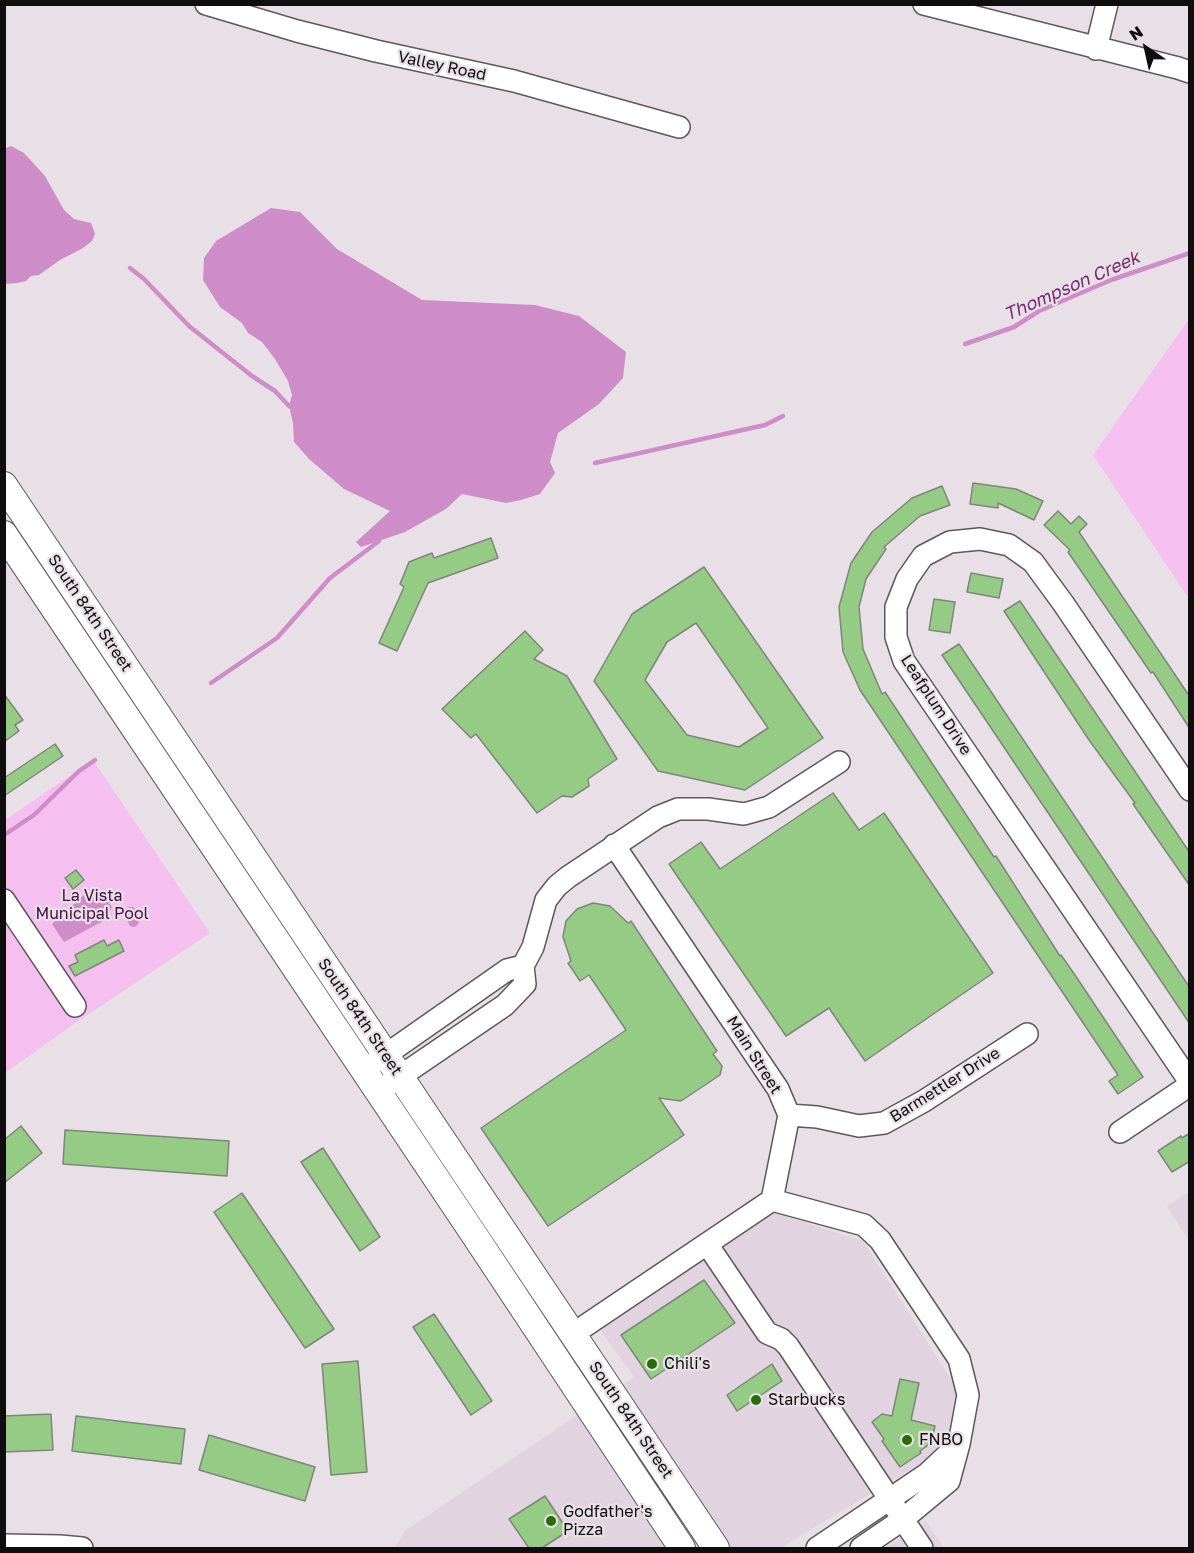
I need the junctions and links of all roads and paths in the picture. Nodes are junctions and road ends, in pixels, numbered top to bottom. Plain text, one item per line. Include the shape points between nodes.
1 (206, 4) edge
2 (924, 4) edge
3 (1107, 4) edge
4 (1096, 49) junction
5 (1190, 72) edge
6 (679, 127) dead end
7 (4, 485) edge
8 (4, 534) edge
9 (839, 762) dead end
10 (1188, 784) edge
11 (614, 845) junction
12 (4, 900) edge
13 (523, 966) junction
14 (75, 1006) dead end
15 (1027, 1034) dead end
16 (385, 1055) junction
17 (364, 1070) junction
18 (400, 1077) junction
19 (1190, 1083) edge
20 (378, 1092) junction
21 (789, 1115) junction
22 (1120, 1132) dead end
23 (772, 1200) junction
24 (707, 1244) junction
25 (573, 1335) junction
26 (959, 1444) junction
27 (889, 1500) junction
28 (902, 1520) junction
29 (4, 1545) edge
30 (82, 1548) edge
31 (682, 1548) edge
32 (716, 1548) edge
33 (817, 1548) edge
34 (861, 1548) edge
35 (922, 1548) edge

1 - 6 street, Valley Road via 297,32 514,81
2 - 4 street
3 - 4 street
4 - 5 street
7 - 16 main road, South 84th Street
8 - 17 main road, South 84th Street
9 - 11 street via 770,807 744,814 678,809
10 - 19 street, Leafplum Drive via 1033,562 1009,545 980,539 950,542 923,556 907,579 896,607 896,637 904,661
11 - 13 street via 550,893
11 - 21 street, Main Street via 778,1089
12 - 14 street
13 - 16 street via 507,970
13 - 18 street via 525,984 505,1005
15 - 21 street, Barmettler Drive via 884,1123 859,1126
16 - 17 street
16 - 18 main road, South 84th Street
17 - 20 main road, South 84th Street
18 - 20 street
18 - 25 main road, South 84th Street
19 - 22 street
20 - 31 main road, South 84th Street
21 - 23 street
23 - 24 street
23 - 26 street via 864,1224 880,1240 959,1359 968,1395
24 - 25 street
24 - 27 street via 767,1333 788,1346
25 - 32 main road, South 84th Street
26 - 27 street via 927,1474
26 - 28 street via 949,1481
27 - 28 street
27 - 33 street
28 - 34 street
28 - 35 street
29 - 30 street

